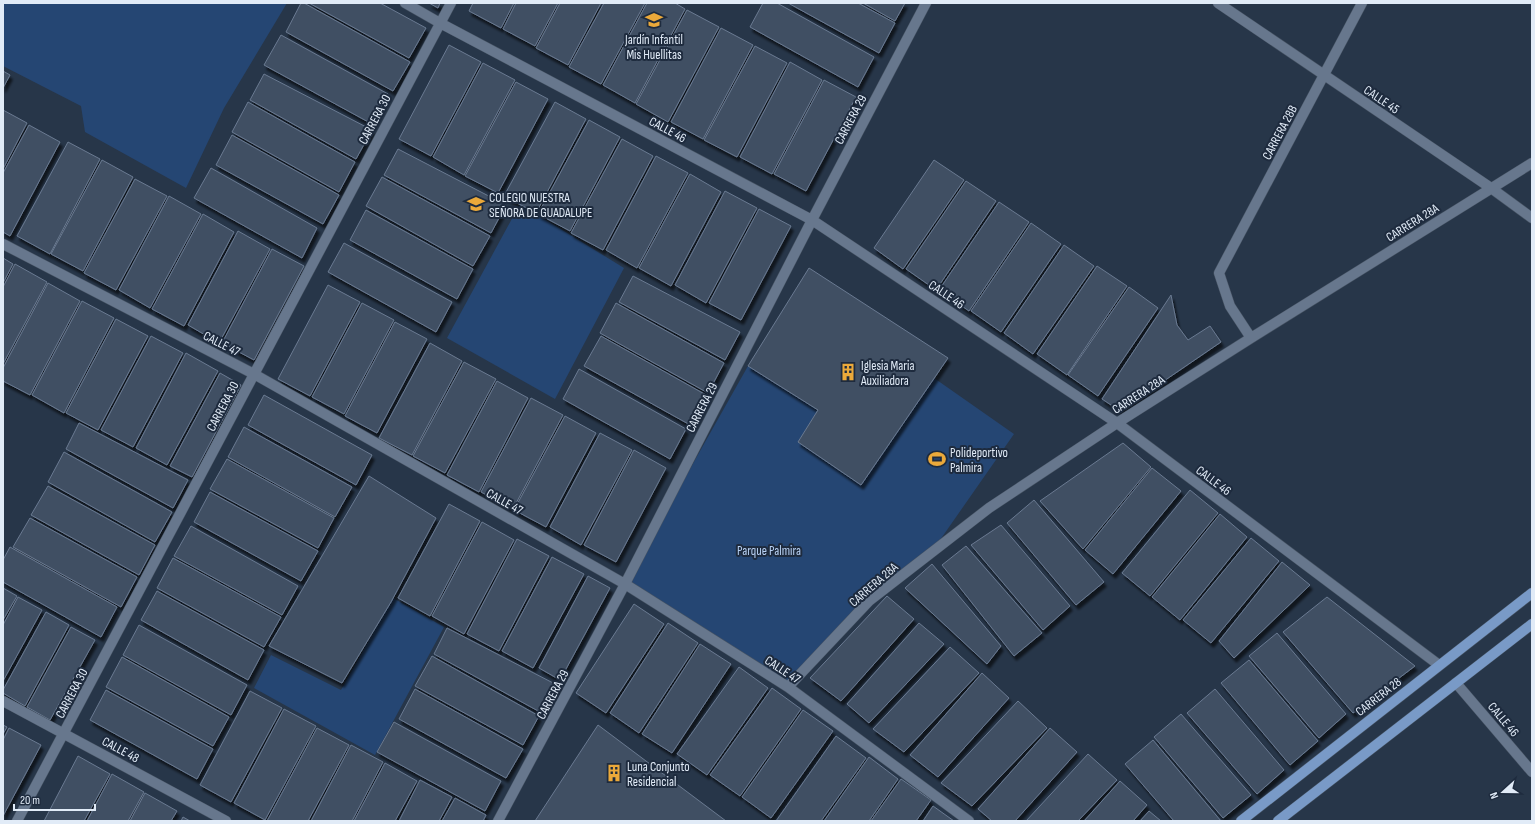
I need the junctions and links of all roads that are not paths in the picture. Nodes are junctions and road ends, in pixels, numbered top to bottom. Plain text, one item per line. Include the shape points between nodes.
1 (405, 3) edge
2 (451, 3) edge
3 (926, 3) edge
4 (1218, 3) edge
5 (1362, 3) edge
6 (440, 23) junction
7 (1323, 75) junction
8 (1532, 163) edge
9 (1491, 188) junction
10 (1532, 218) edge
11 (812, 220) junction
12 (3, 244) edge
13 (1251, 338) junction
14 (254, 374) junction
15 (1117, 423) junction
16 (625, 584) junction
17 (1532, 593) edge
18 (1532, 624) edge
19 (1439, 665) junction
20 (1456, 682) junction
21 (788, 687) junction
22 (3, 701) edge
23 (64, 734) junction
24 (1532, 772) edge
25 (17, 821) edge
26 (226, 821) edge
27 (498, 821) edge
28 (969, 821) edge
29 (1241, 821) edge
30 (1278, 821) edge

1 - 6 street, CALLE 46
2 - 6 street, CARRERA 30
3 - 11 street, CARRERA 29
4 - 7 street, CALLE 45
5 - 7 street, CARRERA 28B
6 - 11 street, CALLE 46
6 - 14 street, CARRERA 30
7 - 9 street, CALLE 45
7 - 13 street, CARRERA 28B via 1219,273 1230,306
8 - 9 street, CARRERA 28A
9 - 10 street, CALLE 45
9 - 13 street, CARRERA 28A
11 - 15 street, CALLE 46
11 - 16 street, CARRERA 29
12 - 14 street, CALLE 47
13 - 15 street, CARRERA 28A
14 - 16 street, CALLE 47
14 - 23 street, CARRERA 30
15 - 19 street, CALLE 46
15 - 21 street, CARRERA 28A via 989,508 869,601
16 - 21 street, CALLE 47
16 - 27 street, CARRERA 29
17 - 19 main road, CARRERA 28
18 - 20 main road
19 - 29 main road, CARRERA 28
20 - 24 street, CALLE 46
20 - 30 main road
21 - 28 street, CALLE 47
22 - 23 street, CALLE 48
23 - 25 street, CARRERA 30
23 - 26 street, CALLE 48

